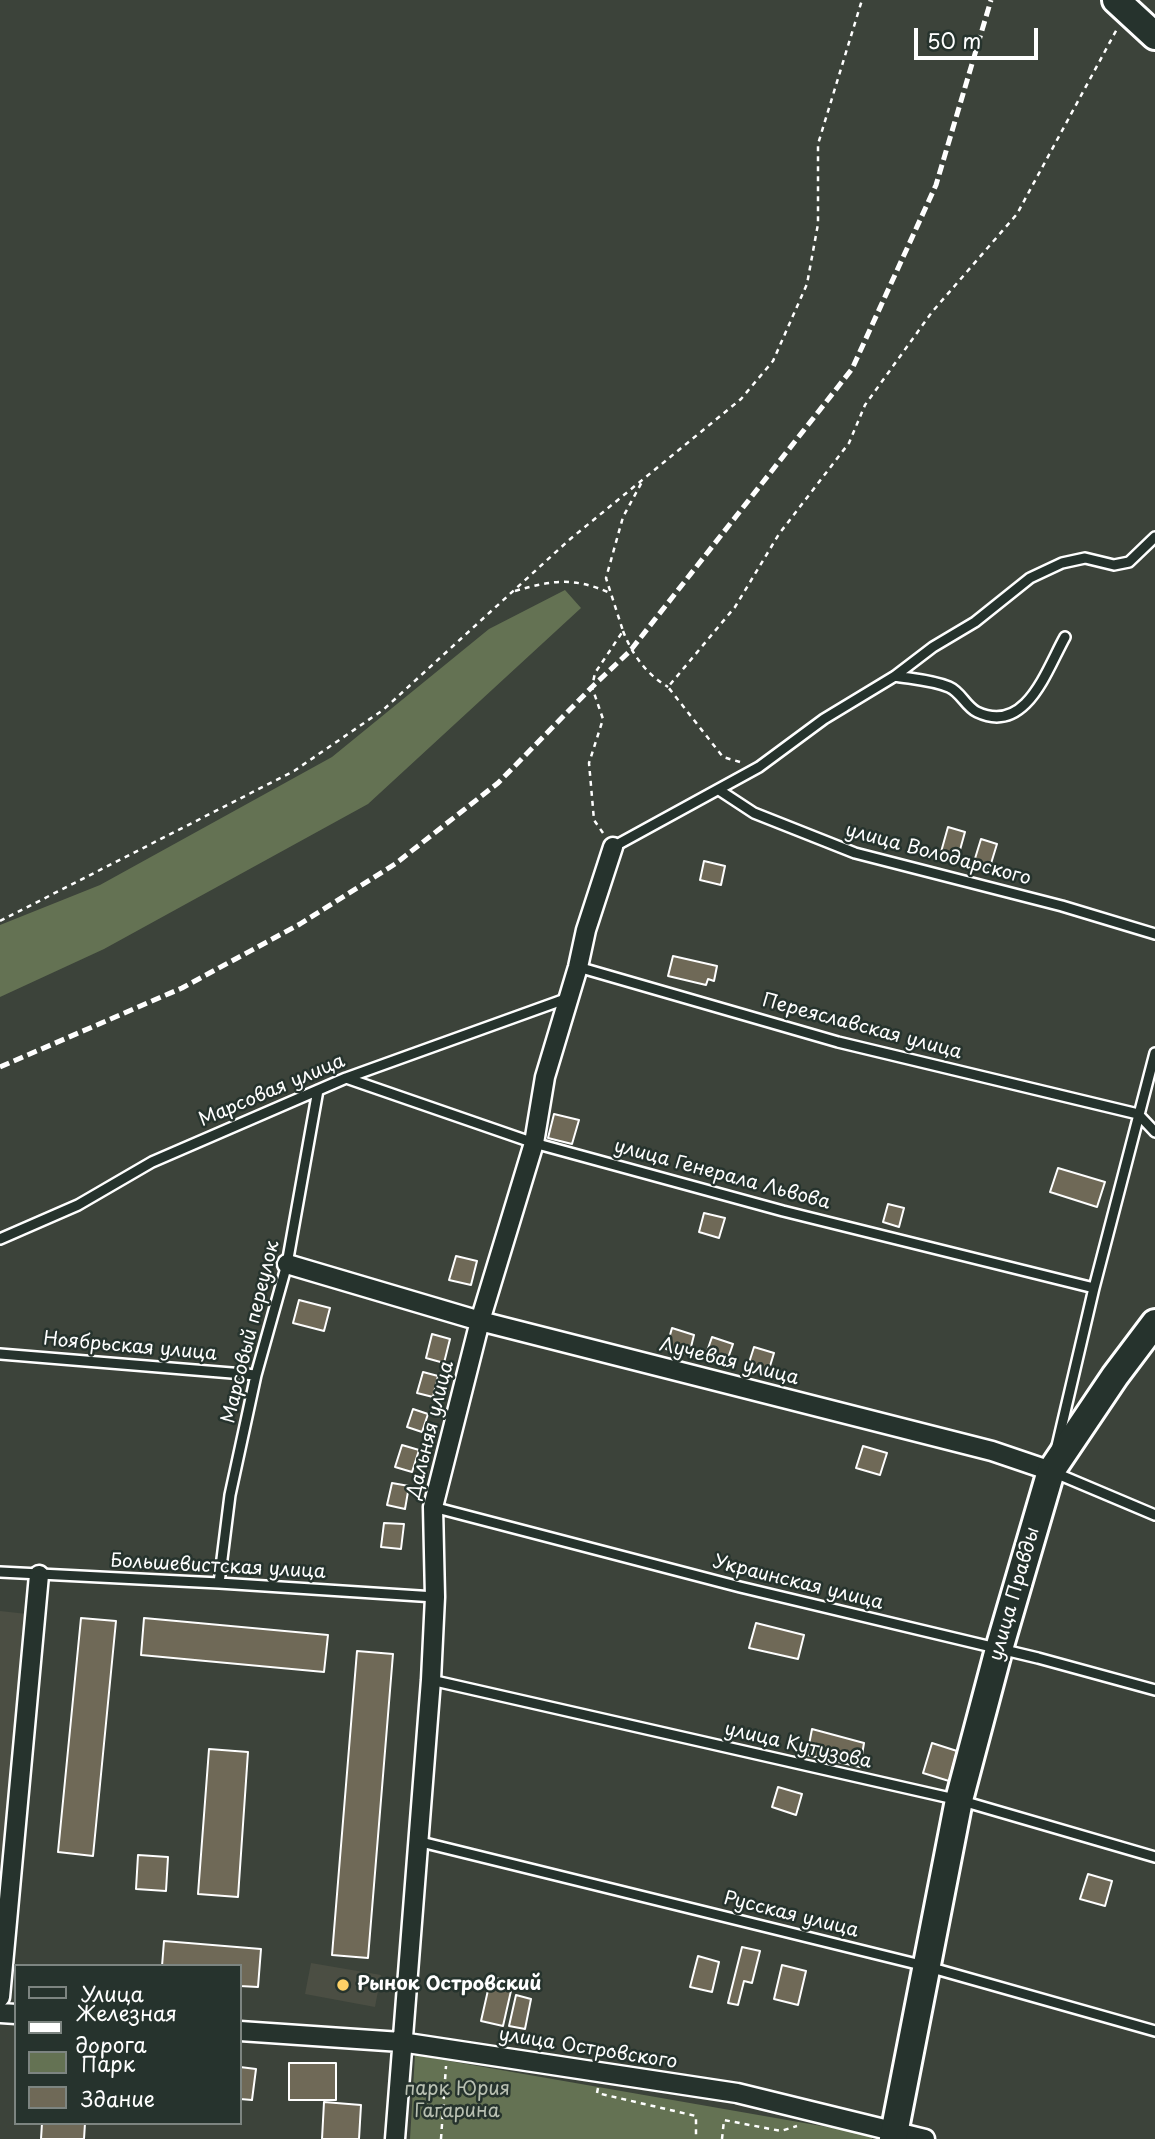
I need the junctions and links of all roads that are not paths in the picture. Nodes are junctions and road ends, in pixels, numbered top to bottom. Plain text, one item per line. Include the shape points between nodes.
1 (1122, 5) edge
2 (1155, 36) edge
3 (1155, 537) edge
4 (1065, 637) dead end
5 (895, 676) junction
6 (719, 790) junction
7 (613, 847) joint
8 (1155, 934) edge
9 (578, 967) junction
10 (568, 998) junction
11 (1155, 1053) edge
12 (346, 1077) junction
13 (318, 1090) junction
14 (1138, 1114) junction
15 (1155, 1132) edge
16 (534, 1143) junction
17 (0, 1239) edge
18 (287, 1264) junction
19 (1094, 1288) junction
20 (480, 1321) junction
21 (1155, 1323) edge
22 (0, 1354) edge
23 (256, 1375) junction
24 (1051, 1471) junction
25 (433, 1507) junction
26 (1155, 1515) edge
27 (0, 1572) edge
28 (39, 1575) junction
29 (219, 1583) junction
30 (435, 1597) junction
31 (999, 1649) junction
32 (431, 1680) junction
33 (1155, 1690) edge
34 (959, 1800) junction
35 (417, 1841) junction
36 (1155, 1857) edge
37 (925, 1966) junction
38 (0, 1997) edge
39 (242, 2031) edge
40 (1155, 2031) edge
41 (401, 2042) junction
42 (894, 2135) edge
43 (395, 2139) edge
44 (925, 2139) edge

1 - 2 main road
3 - 5 lane via 1129,562 1114,565 1085,558 1030,578
4 - 5 lane via 1026,706 1007,717 989,717 973,710 952,688
5 - 6 lane
6 - 7 lane
6 - 8 lane, улица Володарского via 754,813 855,853
7 - 9 street, Дальняя улица
9 - 10 street, Дальняя улица
9 - 14 lane, Переяславская улица via 838,1042
10 - 12 lane, Марсовая улица
10 - 16 street, Дальняя улица via 545,1077
11 - 14 lane, улица Правды
12 - 13 lane, Марсовая улица
12 - 16 lane, улица Генерала Львова
13 - 17 lane, Марсовая улица via 152,1162 78,1205
13 - 18 lane, Марсовый переулок
14 - 15 lane
14 - 19 lane, улица Правды
16 - 19 lane, улица Генерала Львова
16 - 20 street, Дальняя улица
18 - 20 street, Лучевая улица
18 - 23 lane, Марсовый переулок
19 - 24 lane, улица Правды
20 - 24 street, Лучевая улица via 992,1451
20 - 25 street, Дальняя улица
21 - 24 main road
22 - 23 lane, Ноябрьская улица
23 - 29 lane, Марсовый переулок via 230,1495
24 - 26 lane, Лучевая улица
24 - 31 main road, улица Правды
25 - 30 street, Дальняя улица
25 - 31 lane, Украинская улица
27 - 28 lane, Большевистская улица
28 - 29 lane, Большевистская улица
28 - 38 street
29 - 30 lane, Большевистская улица
30 - 32 street, Дальняя улица
31 - 33 lane, Украинская улица
31 - 34 main road, улица Правды
32 - 34 lane, улица Кутузова
32 - 35 street, Дальняя улица
34 - 36 lane, улица Кутузова
34 - 37 main road, улица Правды
35 - 37 lane, Русская улица
35 - 41 street, Дальняя улица
37 - 40 lane, Русская улица
37 - 42 main road, улица Правды
39 - 41 street, улица Островского
41 - 42 street, улица Островского via 737,2093
41 - 43 street, Дальняя улица
42 - 44 street, улица Островского

